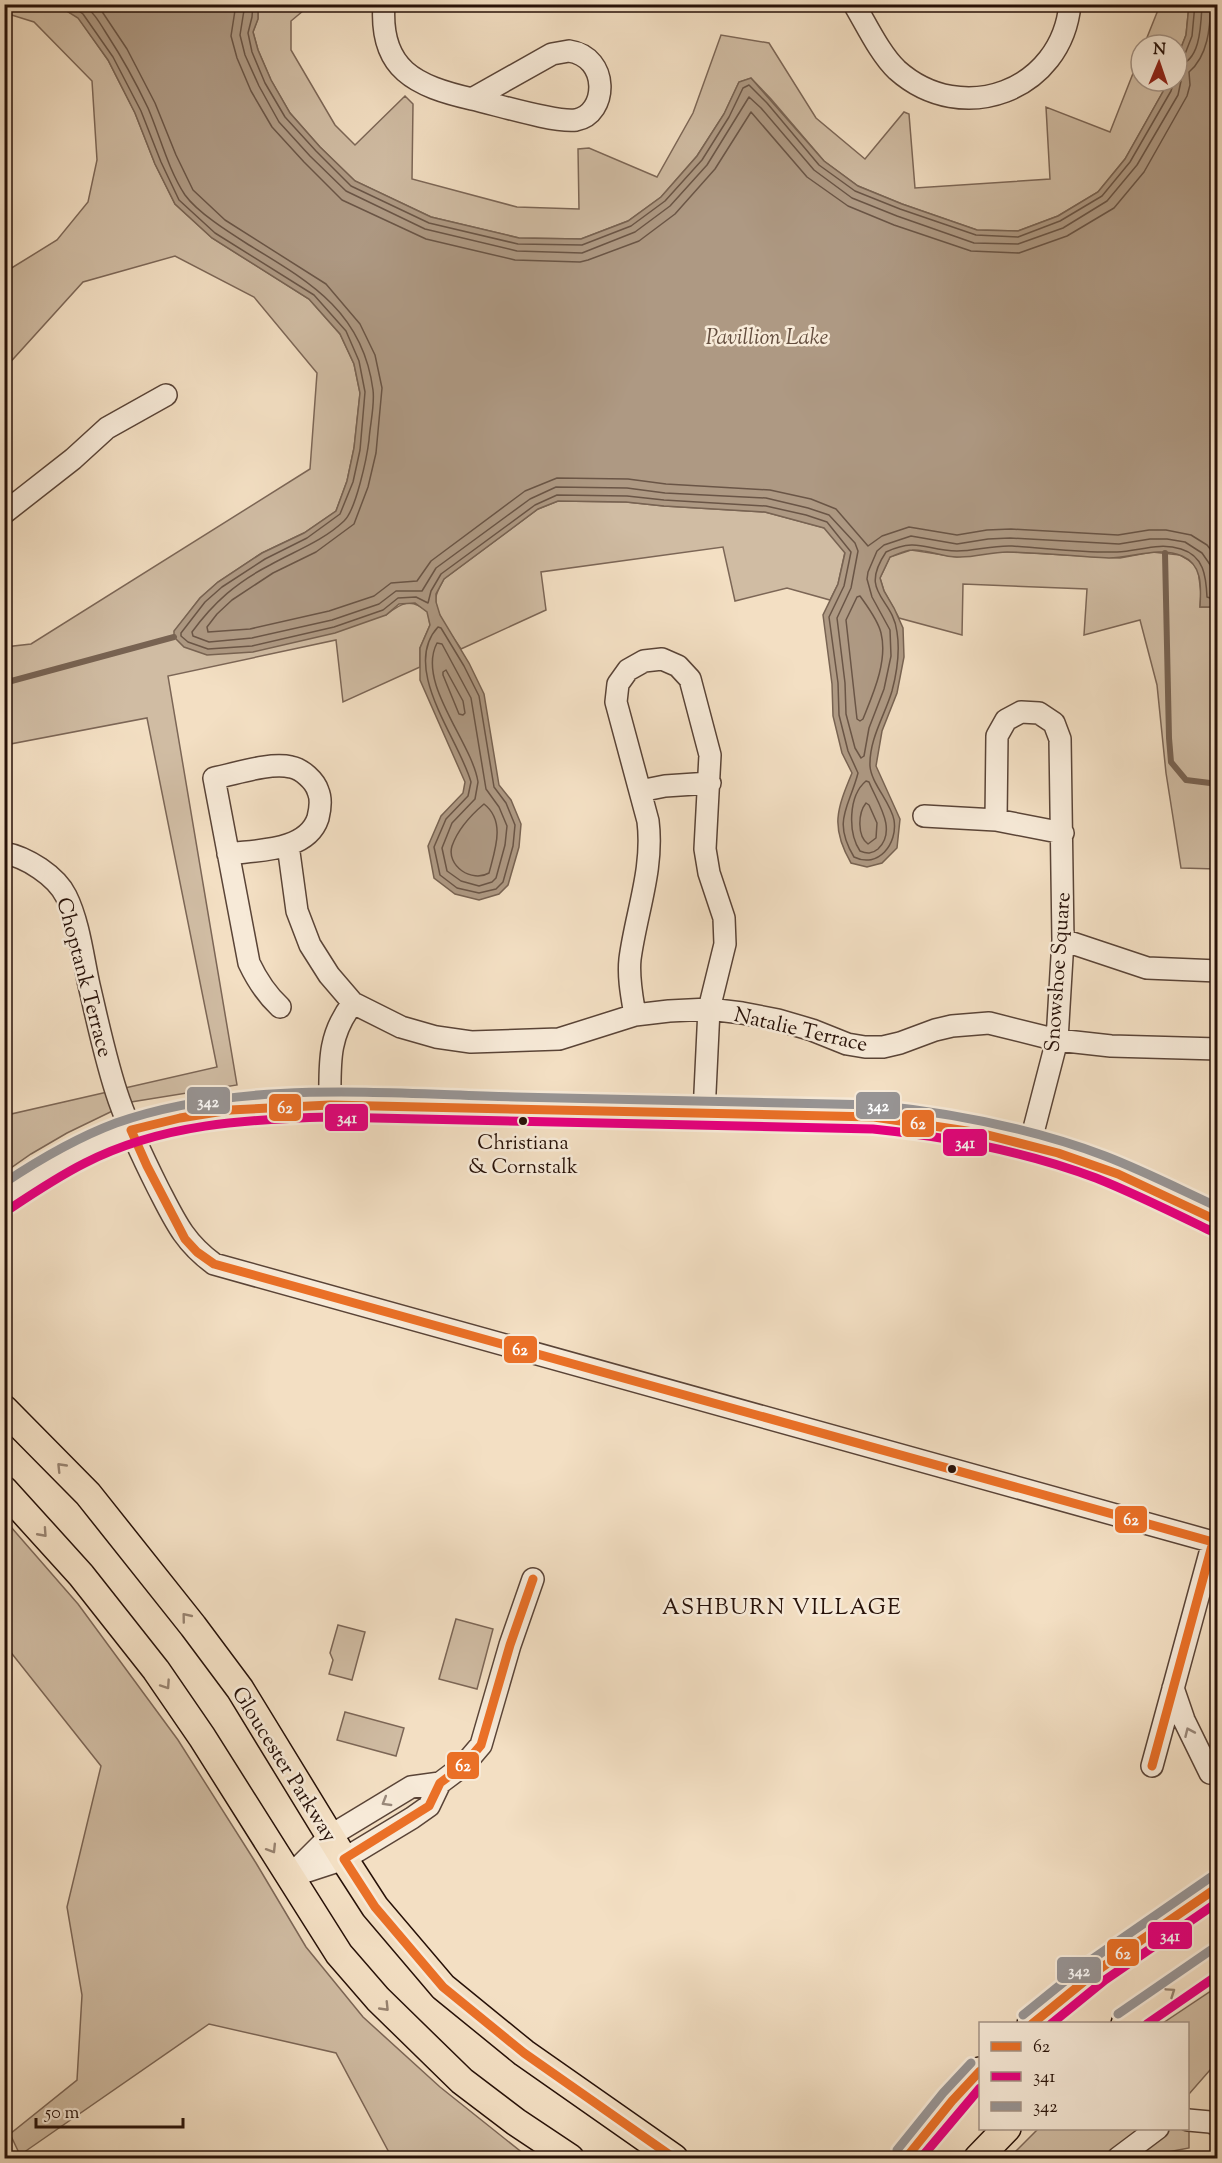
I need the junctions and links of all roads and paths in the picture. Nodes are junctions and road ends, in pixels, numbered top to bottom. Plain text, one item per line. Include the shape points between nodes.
1 (384, 4) edge
2 (854, 4) edge
3 (1070, 4) edge
4 (472, 99) junction
5 (166, 395) dead end
6 (4, 513) edge
7 (710, 783) junction
8 (640, 791) junction
9 (924, 816) dead end
10 (996, 820) junction
11 (1063, 833) junction
12 (288, 845) junction
13 (4, 853) edge
14 (228, 854) junction
15 (1063, 940) junction
16 (1218, 971) edge
17 (353, 1003) junction
18 (280, 1007) dead end
19 (709, 1009) junction
20 (635, 1015) junction
21 (1057, 1040) junction
22 (1218, 1048) edge
23 (330, 1105) junction
24 (704, 1113) junction
25 (131, 1130) junction
26 (1030, 1144) junction
27 (4, 1198) edge
28 (1218, 1221) edge
29 (4, 1409) edge
30 (4, 1490) edge
31 (533, 1579) dead end
32 (1173, 1688) junction
33 (1152, 1766) dead end
34 (1210, 1773) dead end
35 (440, 1783) junction
36 (330, 1836) junction
37 (344, 1859) junction
38 (289, 1877) junction
39 (1218, 1887) edge
40 (1218, 1960) edge
41 (1033, 2022) edge
42 (1128, 2022) edge
43 (979, 2073) edge
44 (1189, 2120) edge
45 (934, 2122) junction
46 (1218, 2125) edge
47 (1005, 2130) edge
48 (1155, 2130) edge
49 (981, 2156) edge
50 (570, 2158) edge
51 (674, 2158) edge
52 (892, 2158) edge
53 (906, 2158) edge
54 (1118, 2158) edge

1 - 4 street via 385,37 405,72 424,86
2 - 3 street via 897,70 933,92 973,98 999,94 1035,75 1056,50
4 - 4 street via 564,121 577,120 594,107 600,83 590,59 569,51 552,54
5 - 6 street via 107,428
7 - 8 street
7 - 8 street via 710,755 690,679 678,666 662,659 644,661 628,670 618,684 616,702
7 - 19 street via 705,849 723,918 725,944
8 - 20 street via 650,839 630,960
9 - 10 street
10 - 11 street
10 - 11 street, Snowshoe Square via 997,736 1006,720 1022,712 1039,713 1054,723 1060,739
11 - 15 street, Snowshoe Square
12 - 14 street
12 - 14 street via 303,839 315,826 321,809 318,791 308,776 293,767 273,766 213,778
12 - 17 street, Natalie Terrace via 303,928 319,960
13 - 25 street, Choptank Terrace via 24,860 54,879 66,896 104,1047
14 - 18 street via 249,963 267,994
15 - 16 street via 1147,968
15 - 21 street, Snowshoe Square
17 - 20 street, Natalie Terrace via 401,1027 471,1042 559,1039
17 - 23 street via 336,1030
19 - 20 street, Natalie Terrace
19 - 21 street, Natalie Terrace via 778,1020 865,1047 900,1043 952,1026 989,1023
19 - 24 street
21 - 22 street, Natalie Terrace via 1112,1046
21 - 26 street, Snowshoe Square
23 - 24 street
23 - 25 street via 269,1106 196,1114
24 - 26 street via 874,1117 925,1122
25 - 27 street via 72,1155
25 - 32 street, Choptank Terrace via 185,1239 214,1264 1213,1542
26 - 28 street via 1085,1161
36 -> 29 main road, Gloucester Parkway via 240,1689 193,1626 88,1494
30 -> 38 main road via 81,1575 156,1670
31 - 35 street via 481,1745 464,1765
32 - 33 street
34 -> 32 street
35 -> 36 street via 411,1787
35 - 37 street via 429,1806
36 - 37 main road, Gloucester Parkway
36 - 38 street
37 - 38 street
37 - 51 main road, Gloucester Parkway via 375,1907 443,1987 524,2054
38 -> 50 main road via 339,1954 409,2031 462,2081
39 - 41 main road via 1098,1970
42 -> 40 main road
43 - 45 main road
44 - 46 street
45 - 52 main road
45 - 53 main road
47 - 49 main road
48 - 54 street

